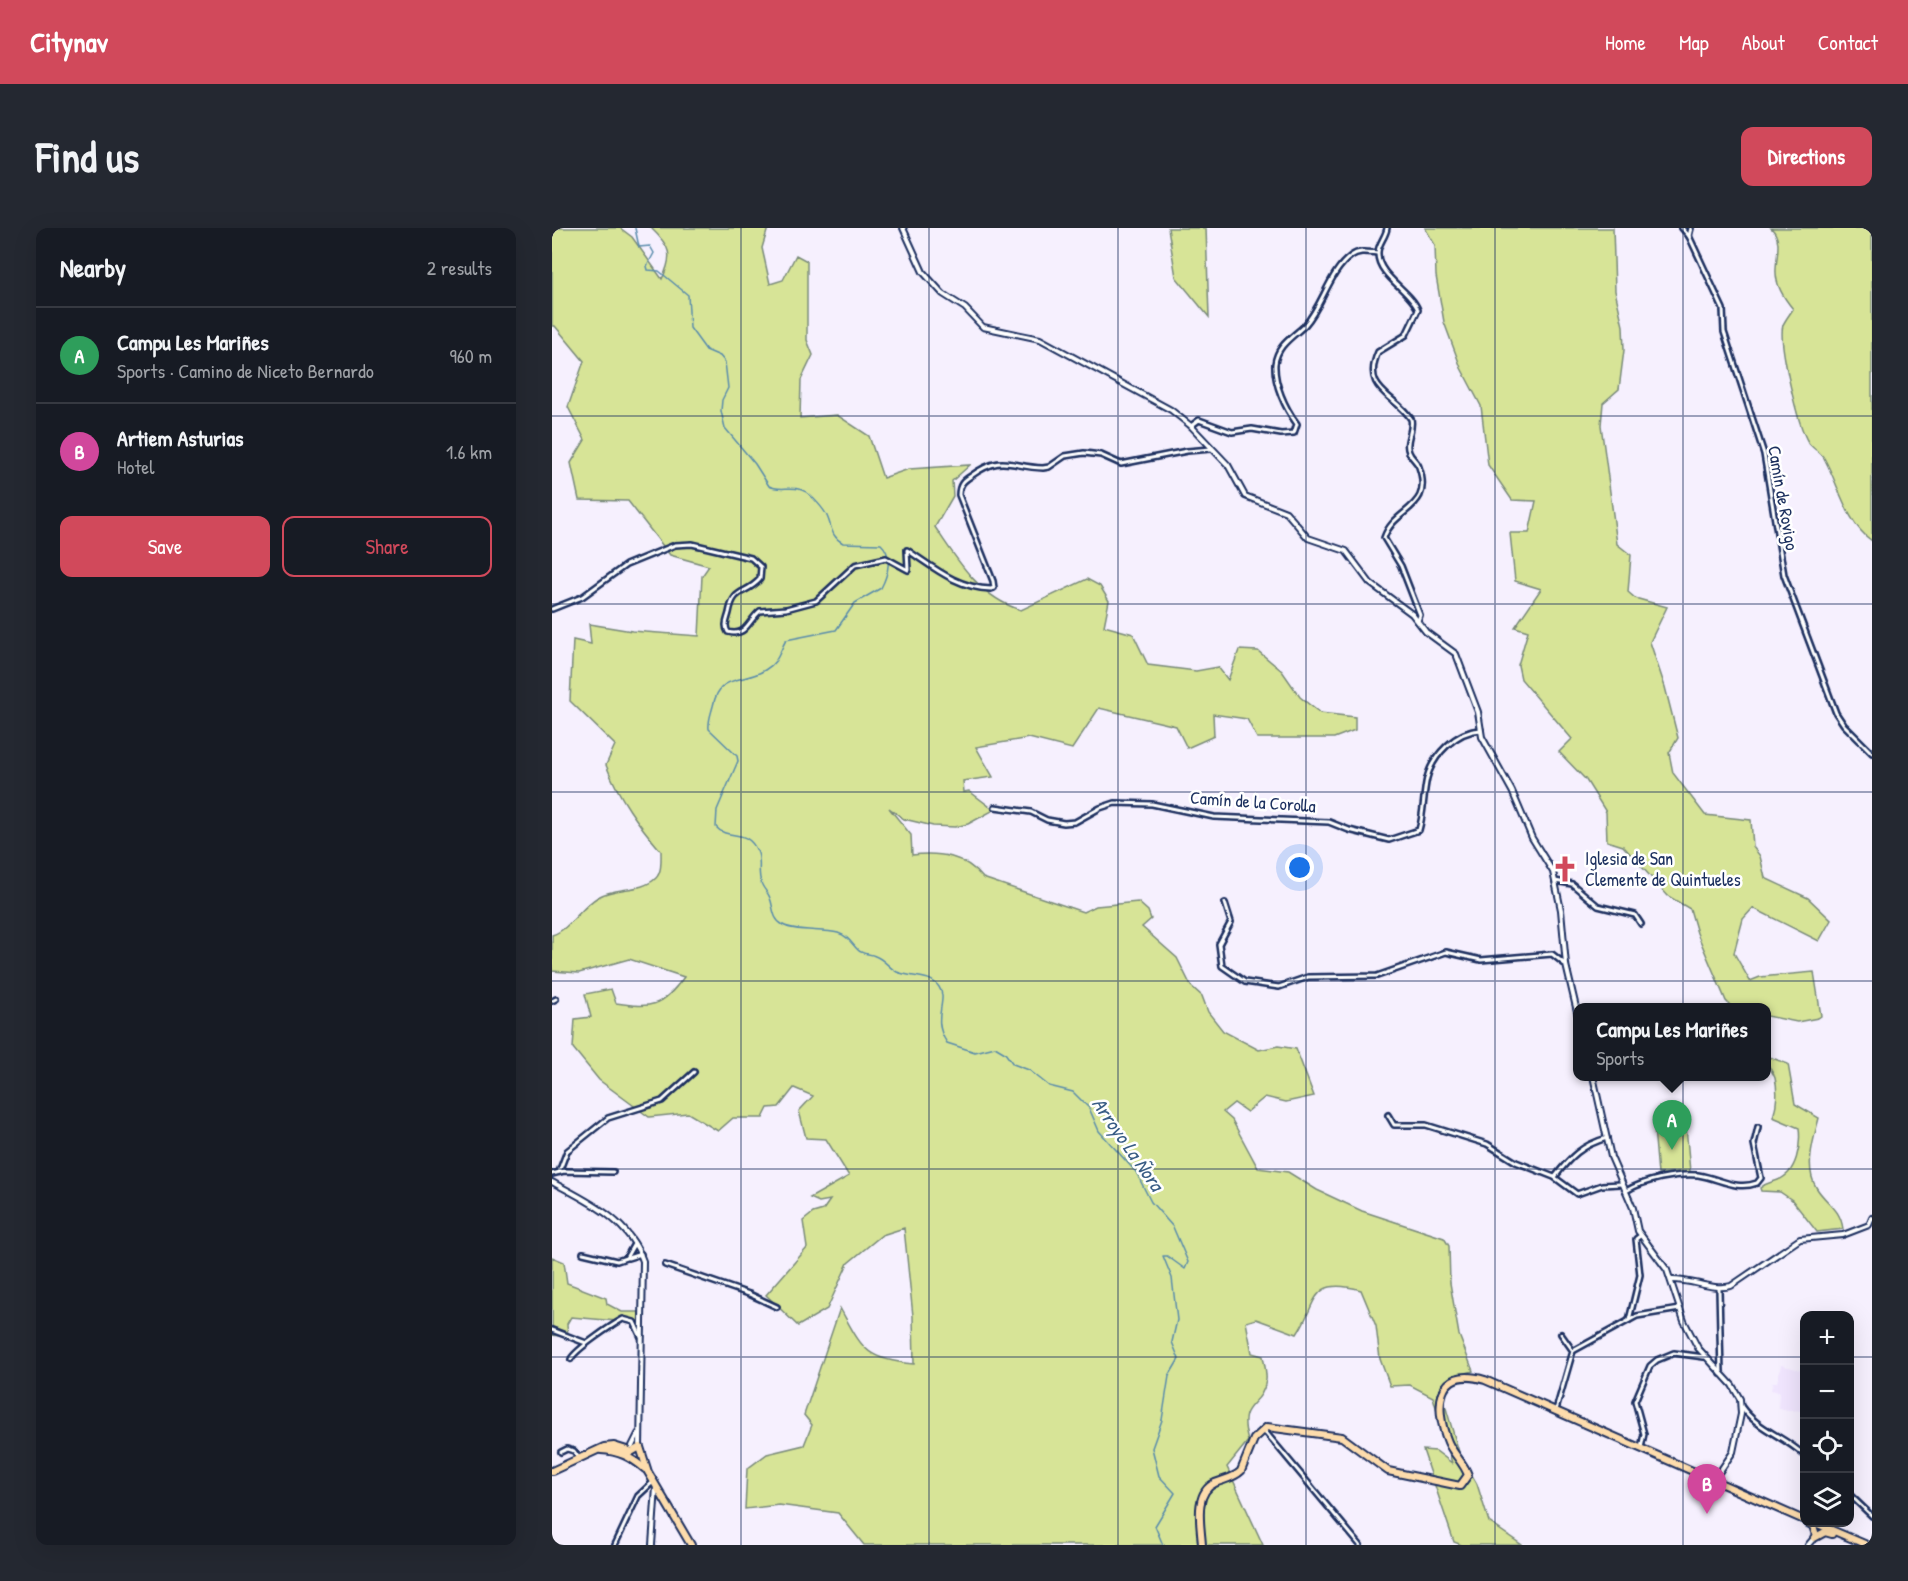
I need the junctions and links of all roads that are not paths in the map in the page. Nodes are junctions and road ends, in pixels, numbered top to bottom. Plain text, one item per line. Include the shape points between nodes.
1 (903, 228) edge
2 (1387, 228) edge
3 (1682, 228) edge
4 (1690, 228) edge
5 (1689, 236) junction
6 (1377, 253) junction
7 (1191, 426) junction
8 (1211, 449) junction
9 (552, 609) edge
10 (1418, 621) junction
11 (1481, 730) junction
12 (1872, 753) edge
13 (995, 807) dead end
14 (1555, 881) junction
15 (1225, 903) dead end
16 (1641, 924) dead end
17 (1566, 965) junction
18 (1575, 1003) edge
19 (694, 1072) dead end
20 (1594, 1081) edge
21 (1389, 1115) dead end
22 (1758, 1127) dead end
23 (1606, 1138) junction
24 (559, 1172) junction
25 (613, 1172) dead end
26 (552, 1174) edge
27 (1554, 1177) junction
28 (552, 1182) edge
29 (1621, 1184) junction
30 (1625, 1192) junction
31 (1872, 1218) edge
32 (1871, 1226) edge
33 (1640, 1236) junction
34 (634, 1244) junction
35 (583, 1253) dead end
36 (641, 1254) junction
37 (626, 1258) junction
38 (665, 1265) dead end
39 (1671, 1280) junction
40 (1719, 1289) junction
41 (777, 1307) dead end
42 (1680, 1309) junction
43 (1629, 1320) junction
44 (552, 1330) edge
45 (1561, 1334) dead end
46 (641, 1337) junction
47 (586, 1343) junction
48 (1573, 1351) junction
49 (1704, 1357) junction
50 (571, 1359) dead end
51 (1721, 1374) junction
52 (1741, 1406) junction
53 (1555, 1412) junction
54 (1263, 1429) junction
55 (639, 1430) junction
56 (640, 1447) junction
57 (633, 1449) junction
58 (1641, 1449) junction
59 (598, 1450) junction
60 (614, 1451) junction
61 (561, 1452) dead end
62 (1800, 1452) edge
63 (579, 1458) junction
64 (636, 1461) junction
65 (644, 1464) junction
66 (552, 1471) edge
67 (648, 1472) junction
68 (1714, 1480) junction
69 (655, 1484) junction
70 (1854, 1499) edge
71 (1872, 1516) edge
72 (1800, 1517) edge
73 (1818, 1531) edge
74 (615, 1545) edge
75 (652, 1545) edge
76 (691, 1545) edge
77 (1202, 1545) edge
78 (1360, 1545) edge
79 (1808, 1545) edge
80 (1860, 1545) edge
81 (1868, 1545) edge

1 - 7 street via 923,272 983,327 1040,339 1156,400
2 - 6 street
3 - 5 street, Camín de Rovigo
4 - 5 street
5 - 12 street, Camín de Rovigo via 1723,309 1724,332 1764,454 1784,574 1836,713
6 - 7 street via 1358,252 1349,258 1305,325 1277,354 1276,377 1287,409 1297,424 1294,433 1252,429 1232,432 1199,420
6 - 10 street via 1396,286 1409,294 1418,310 1406,335 1378,352 1374,376 1382,393 1411,419 1408,448 1421,472 1420,498 1384,538 1405,574 1420,615
7 - 8 street
8 - 9 street via 1121,464 1093,453 1065,456 1043,468 996,462 977,472 963,482 959,495 993,581 991,589 961,583 919,561 909,550 905,552 908,570 888,559 852,566 816,601 760,611 746,629 732,634 726,629 730,603 738,592 755,584 761,567 751,558 692,544 663,548 626,565 582,597
8 - 10 street via 1228,465 1245,496 1286,512 1308,538 1346,550 1370,583
10 - 11 street via 1459,659
11 - 13 street, Camín de la Corolla via 1458,738 1438,756 1428,776 1419,830 1389,840 1329,822 1214,817 1152,804 1108,805 1075,822 1054,822 1031,812
11 - 14 street
14 - 16 street via 1572,885 1598,906 1635,915
14 - 17 street
15 - 17 street via 1231,922 1220,941 1222,966 1242,981 1260,986 1282,986 1308,977 1377,976 1446,952 1481,960 1552,954
17 - 18 street
19 - 24 street via 662,1101 608,1118 567,1151
20 - 23 street
21 - 27 street via 1394,1125 1425,1125 1486,1144 1522,1166
22 - 30 street via 1754,1144 1761,1178 1757,1183 1743,1186 1681,1175
23 - 27 street via 1587,1144
23 - 29 street
24 - 25 street
24 - 26 street
27 - 29 street via 1577,1194 1602,1185
28 - 34 street via 612,1216
29 - 30 street
30 - 33 street
31 - 32 street
32 - 40 street via 1843,1235 1800,1239 1731,1286
33 - 39 street
33 - 43 street via 1636,1239 1640,1275
34 - 36 street
34 - 37 street
35 - 37 street via 617,1261
36 - 37 street
36 - 46 street
38 - 41 street
39 - 40 street via 1695,1281
39 - 42 street
40 - 51 street
42 - 43 street
42 - 49 street
43 - 48 street
44 - 47 street
45 - 48 street
46 - 47 street via 633,1322 623,1319
46 - 55 street
47 - 50 street
48 - 53 street
49 - 51 street
49 - 58 street via 1674,1353 1653,1363 1635,1401 1644,1434
51 - 52 street via 1737,1391
52 - 62 street via 1756,1424
52 - 68 street via 1733,1452
53 - 54 highway via 1475,1377 1448,1383 1441,1393 1448,1441 1468,1475 1460,1486 1388,1471 1342,1437 1273,1426
53 - 58 highway
54 - 77 highway via 1254,1439 1242,1471 1211,1485 1204,1494 1200,1506
54 - 78 street
55 - 56 street
55 - 57 street
56 - 57 highway
56 - 65 highway
57 - 59 highway via 609,1446
57 - 60 highway
57 - 64 highway
57 - 65 highway
58 - 68 highway
59 - 60 highway
59 - 63 highway
60 - 64 highway
61 - 63 street via 574,1451
63 - 66 highway
64 - 67 highway
65 - 67 highway
67 - 69 highway
68 - 72 highway
69 - 74 street via 638,1496
69 - 75 street
69 - 76 highway
70 - 71 street
73 - 79 street
73 - 80 highway
73 - 81 highway

